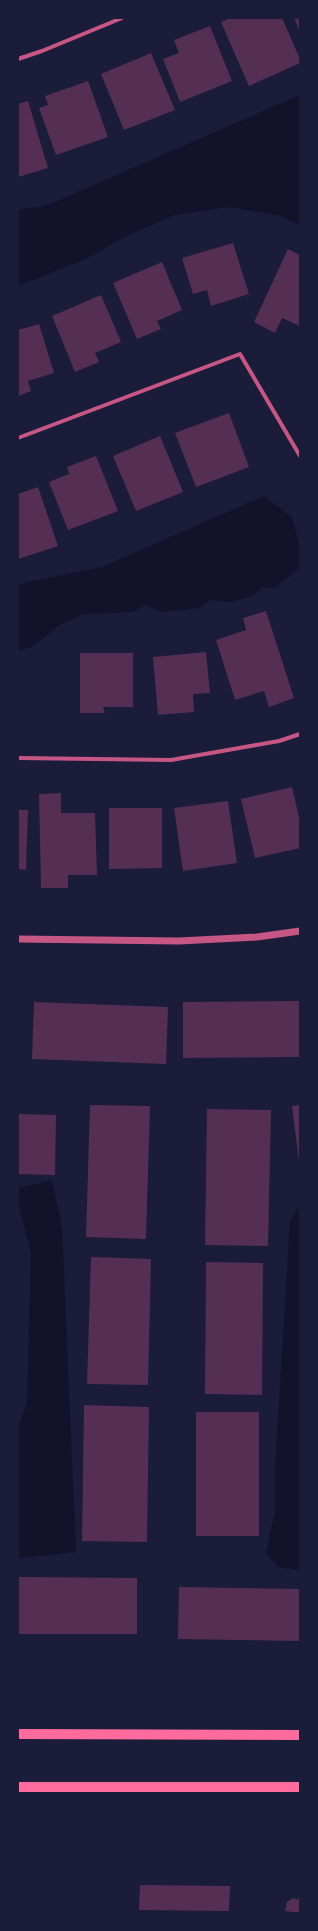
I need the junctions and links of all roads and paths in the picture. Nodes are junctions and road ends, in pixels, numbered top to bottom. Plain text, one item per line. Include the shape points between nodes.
1 (122, 18) edge
2 (18, 59) edge
3 (18, 438) edge
4 (300, 456) edge
5 (300, 734) edge
6 (18, 758) edge
7 (300, 931) edge
8 (18, 940) edge
9 (18, 1734) edge
10 (300, 1735) edge
11 (18, 1787) edge
12 (300, 1787) edge

1 - 2 street
3 - 4 street via 240,354
5 - 6 street via 279,741 171,760
7 - 8 street via 257,937 179,941
9 - 10 main road
11 - 12 main road

